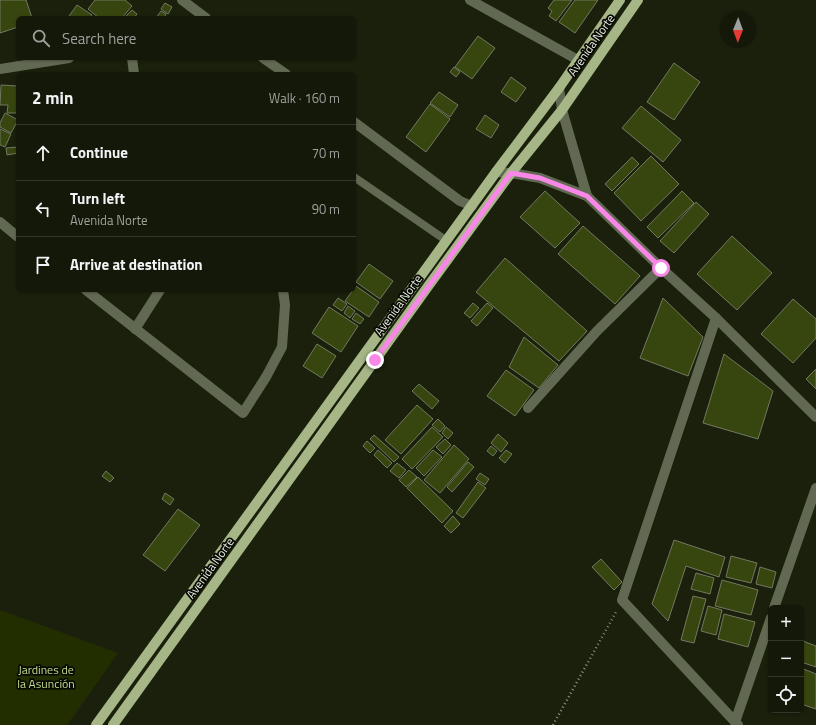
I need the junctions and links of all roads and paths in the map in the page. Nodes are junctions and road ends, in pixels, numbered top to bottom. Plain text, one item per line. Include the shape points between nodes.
1 (182, 0) edge
2 (470, 0) edge
3 (620, 0) edge
4 (638, 0) edge
5 (203, 16) edge
6 (56, 60) edge
7 (132, 60) edge
8 (266, 60) edge
9 (578, 60) junction
10 (0, 69) edge
11 (134, 72) edge
12 (283, 72) edge
13 (559, 88) junction
14 (562, 110) junction
15 (356, 123) edge
16 (496, 172) junction
17 (511, 173) junction
18 (356, 177) edge
19 (587, 196) junction
20 (472, 206) junction
21 (0, 222) edge
22 (16, 235) edge
23 (447, 241) junction
24 (661, 268) junction
25 (89, 292) edge
26 (159, 292) edge
27 (283, 292) edge
28 (716, 318) junction
29 (135, 329) junction
30 (528, 408) dead end
31 (816, 417) edge
32 (816, 488) edge
33 (622, 600) junction
34 (775, 605) edge
35 (768, 627) edge
36 (737, 724) edge
37 (96, 725) edge
38 (113, 725) edge
39 (553, 725) edge

1 - 5 street
2 - 9 street
3 - 9 main road, Avenida Norte
4 - 14 main road, Avenida Norte
6 - 10 street
7 - 11 street
8 - 12 street
9 - 13 main road, Avenida Norte
13 - 14 street
13 - 16 main road, Avenida Norte
14 - 17 main road, Avenida Norte
14 - 19 street
15 - 20 street via 460,201
16 - 17 street
16 - 20 main road, Avenida Norte
17 - 19 street via 540,178
17 - 38 main road, Avenida Norte
18 - 23 lane
19 - 24 street
20 - 23 main road, Avenida Norte
21 - 22 street
23 - 37 main road, Avenida Norte
24 - 28 street
24 - 30 street via 597,331
25 - 29 street
26 - 29 street
27 - 29 street via 282,347 243,413
28 - 31 street
28 - 33 street
32 - 34 street
33 - 36 street
33 - 39 path
35 - 36 street

